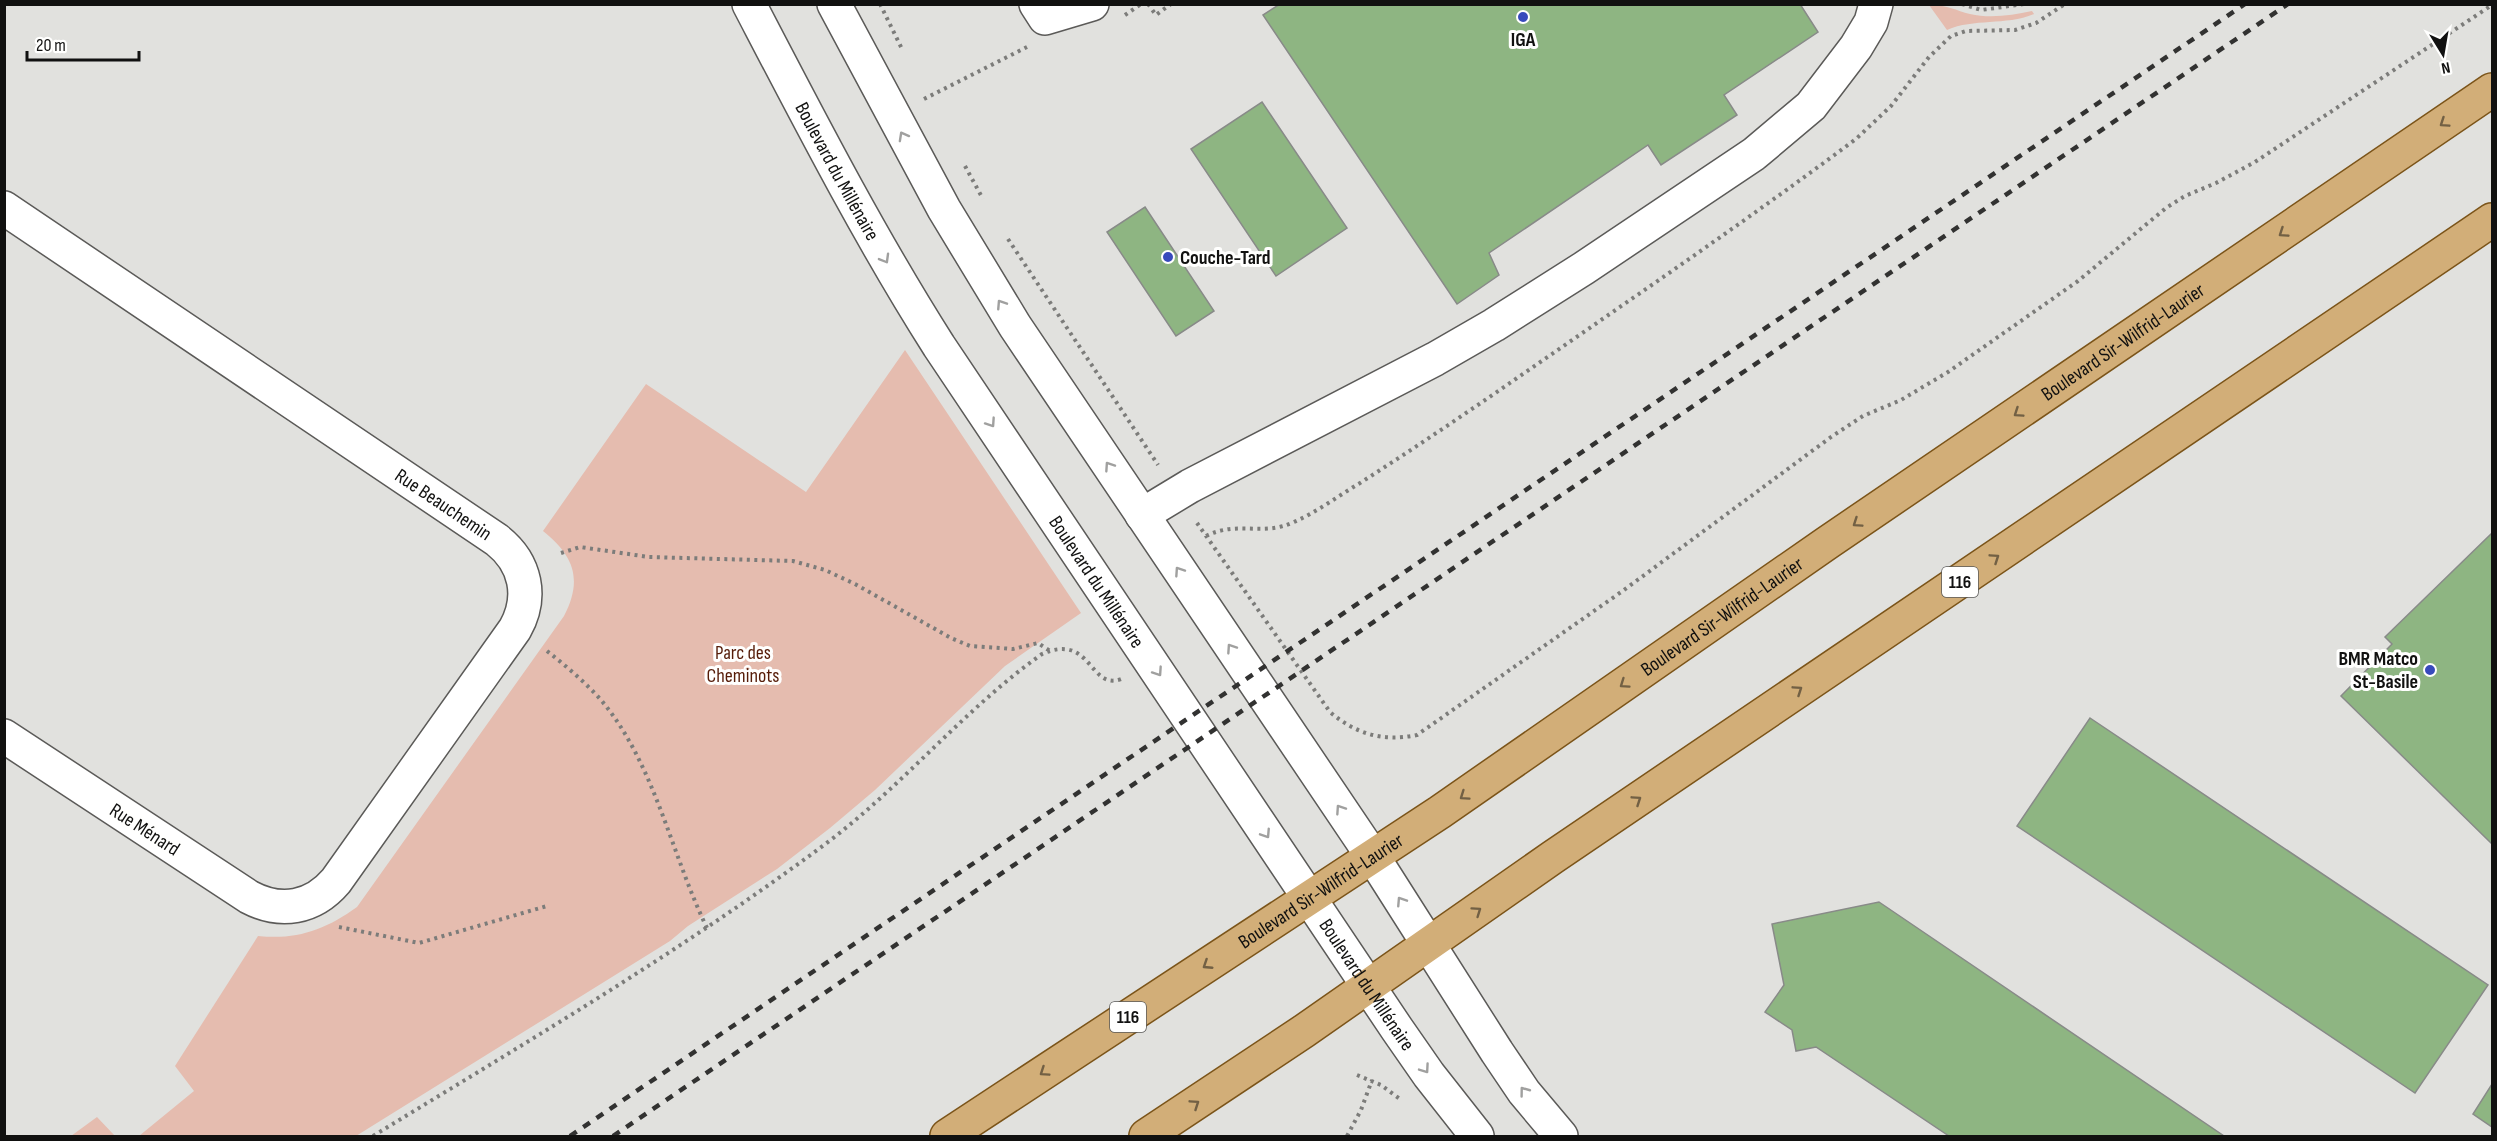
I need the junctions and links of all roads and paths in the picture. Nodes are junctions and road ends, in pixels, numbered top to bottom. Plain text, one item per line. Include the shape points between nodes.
1 (749, 4) edge
2 (834, 4) edge
3 (880, 4) edge
4 (1036, 4) edge
5 (1092, 4) edge
6 (1141, 4) edge
7 (1148, 4) edge
8 (1171, 4) edge
9 (1876, 4) edge
10 (1962, 4) edge
11 (2024, 4) edge
12 (2065, 4) edge
13 (2493, 5) edge
14 (1123, 16) dead end
15 (1036, 42) dead end
16 (905, 55) dead end
17 (922, 87) dead end
18 (2493, 90) edge
19 (927, 97) junction
20 (932, 107) dead end
21 (891, 116) junction
22 (963, 163) dead end
23 (983, 199) dead end
24 (4, 208) edge
25 (2493, 220) edge
26 (1002, 230) dead end
27 (1160, 468) dead end
28 (1142, 515) junction
29 (1195, 520) dead end
30 (1205, 536) junction
31 (561, 553) dead end
32 (547, 651) dead end
33 (1050, 651) junction
34 (1128, 675) dead end
35 (4, 736) edge
36 (1373, 857) junction
37 (1309, 900) junction
38 (547, 906) dead end
39 (291, 907) joint
40 (334, 926) dead end
41 (707, 928) junction
42 (1429, 944) junction
43 (1368, 986) junction
44 (1357, 1075) dead end
45 (1372, 1080) junction
46 (1402, 1101) dead end
47 (373, 1137) edge
48 (947, 1137) edge
49 (1146, 1137) edge
50 (1347, 1137) edge
51 (1477, 1137) edge
52 (1561, 1137) edge

1 -> 37 street, Boulevard du Millénaire via 891,270
2 - 21 street
3 - 16 path
4 - 5 street via 1044,18
6 - 14 path
7 - 8 path via 1156,15
9 - 28 street via 1871,22 1856,47 1811,106 1754,154 1494,325
10 - 11 path via 1994,10
12 - 30 path via 2022,28 1966,31 1950,36 1891,106 1856,139 1564,346 1295,522 1268,530 1233,527
13 - 30 path via 2255,162 2166,208 2069,287 1948,372 1831,437 1624,590 1417,735 1380,738 1344,724 1330,712
15 - 19 path
17 - 19 path
18 -> 36 main road, Boulevard Sir-Wilfrid-Laurier / 116
19 - 20 path
19 - 21 path
28 -> 21 street via 977,266
22 - 23 path
24 - 39 street, Rue Beauchemin via 497,540 519,565 525,598 515,629 336,881 321,896
42 -> 25 main road, 116
26 - 27 path
36 -> 28 street
29 - 30 path
31 - 33 path via 580,547 650,557 793,561 855,584 970,646 1013,649 1038,643
32 - 41 path via 601,701 625,738 655,797
33 - 34 path via 1076,652 1106,680 1117,681
33 - 41 path via 985,697 892,788 826,844
35 - 39 street, Rue Ménard via 249,897 269,906
36 - 37 main road, Boulevard Sir-Wilfrid-Laurier / 116
42 -> 36 street
37 - 43 street, Boulevard du Millénaire
37 -> 48 main road, Boulevard Sir-Wilfrid-Laurier / 116
38 - 40 path via 419,943
41 - 47 path
42 - 43 main road, 116
52 -> 42 street via 1518,1084
49 -> 43 main road, 116
43 -> 51 street, Boulevard du Millénaire
44 - 45 path
45 - 46 path
45 - 50 path

